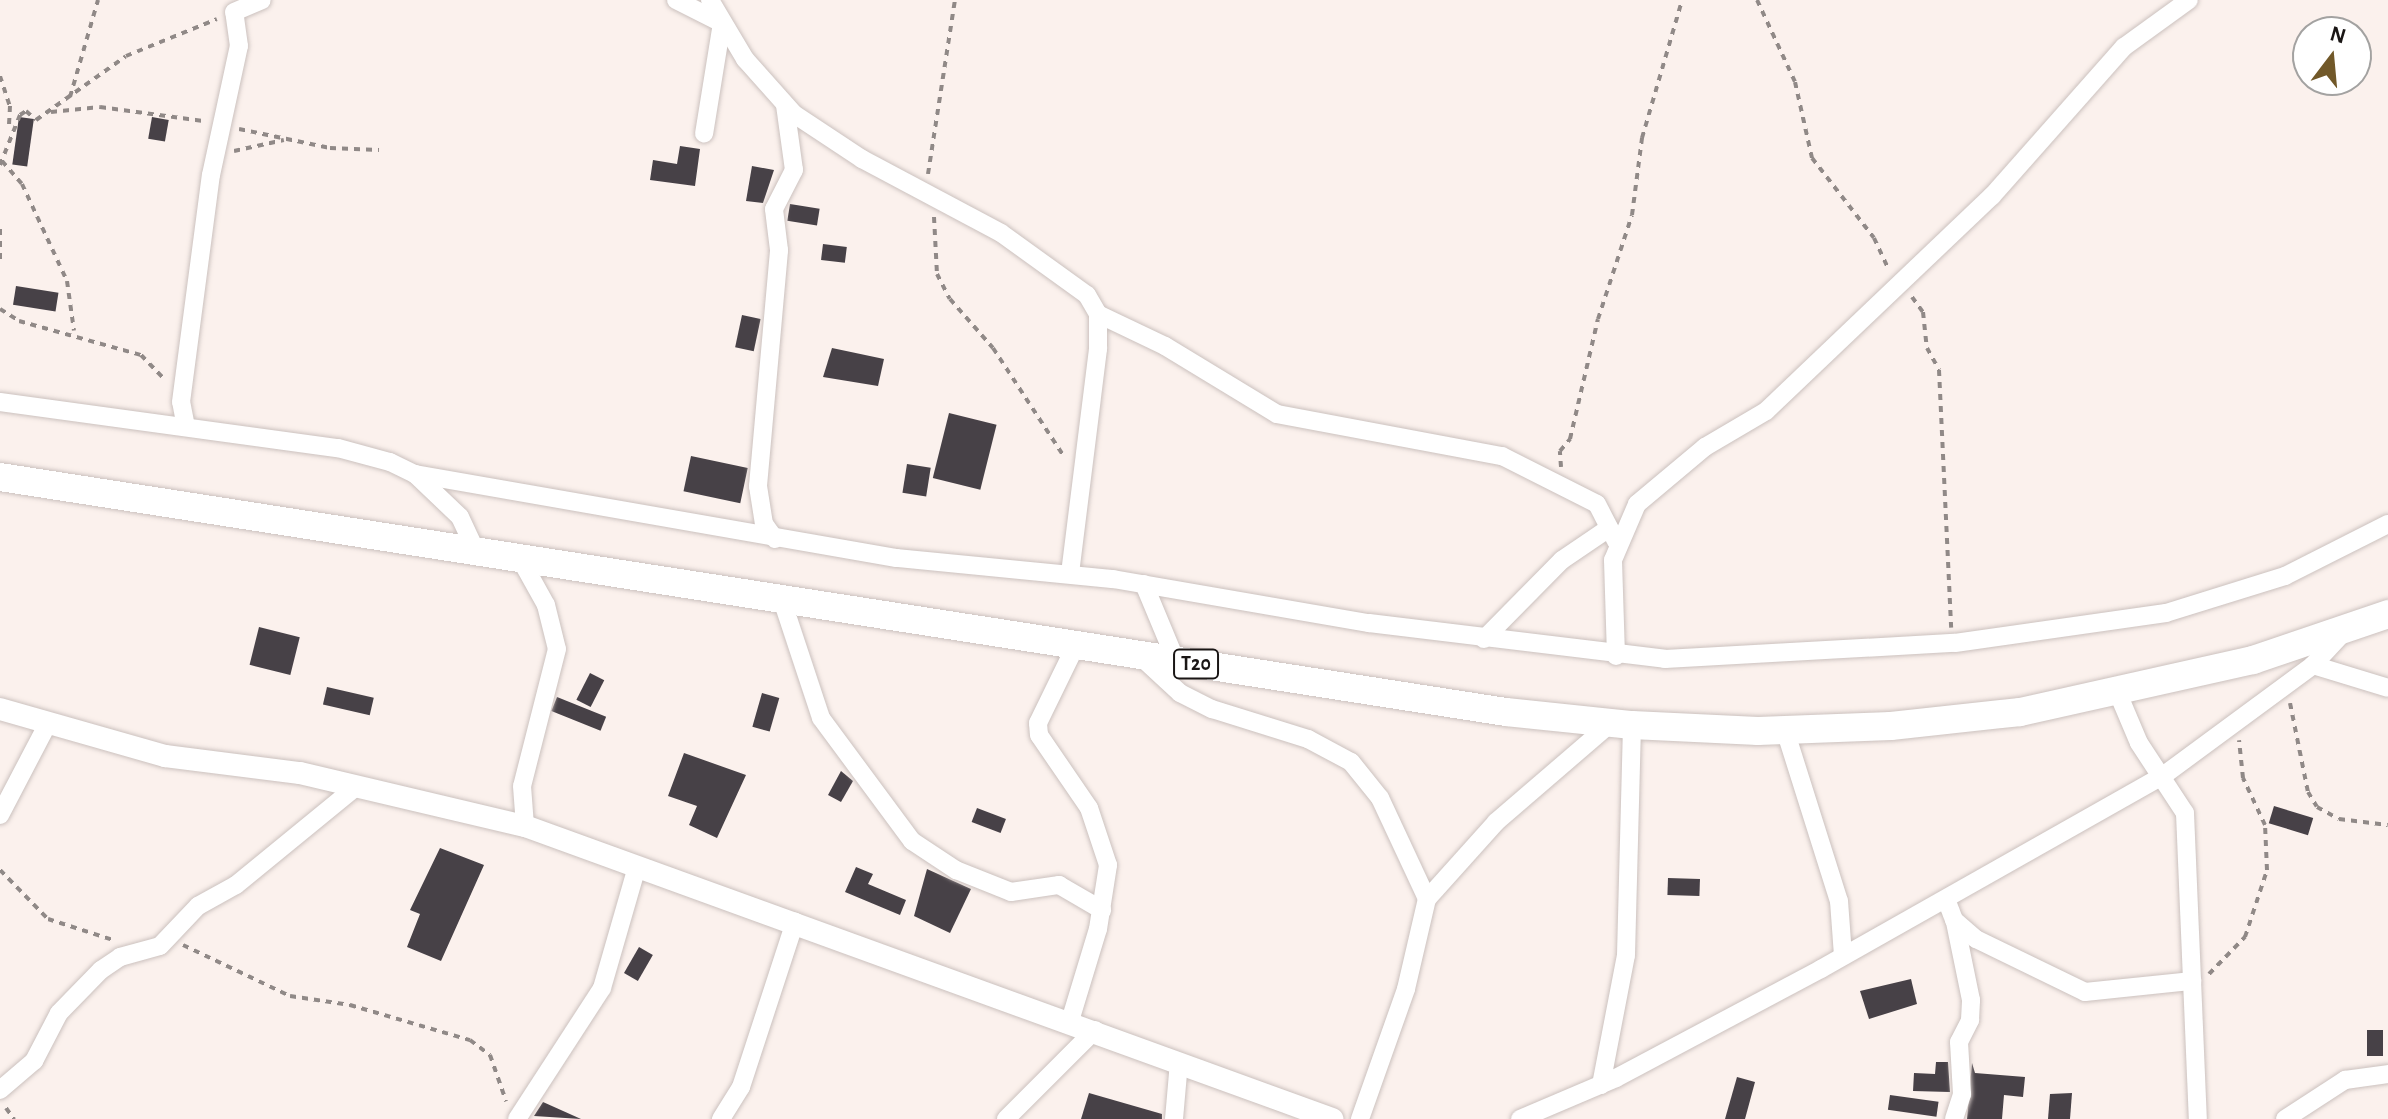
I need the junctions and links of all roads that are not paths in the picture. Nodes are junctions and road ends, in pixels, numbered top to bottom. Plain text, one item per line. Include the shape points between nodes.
1 (262, 0) edge
2 (676, 0) edge
3 (710, 0) edge
4 (2189, 0) edge
5 (235, 6) edge
6 (722, 23) junction
7 (785, 105) junction
8 (704, 134) dead end
9 (1098, 314) junction
10 (0, 402) edge
11 (186, 427) junction
12 (415, 474) junction
13 (0, 477) edge
14 (2388, 524) edge
15 (1613, 534) junction
16 (775, 539) junction
17 (477, 553) junction
18 (521, 560) junction
19 (1070, 573) junction
20 (1144, 584) junction
21 (782, 600) junction
22 (2388, 614) edge
23 (2344, 632) junction
24 (1484, 639) junction
25 (1076, 645) junction
26 (1138, 655) junction
27 (1616, 656) junction
28 (1176, 661) junction
29 (2313, 665) junction
30 (2388, 688) edge
31 (2117, 691) junction
32 (0, 709) edge
33 (1622, 724) junction
34 (47, 725) junction
35 (1785, 730) junction
36 (2164, 775) junction
37 (357, 786) junction
38 (0, 815) edge
39 (525, 826) junction
40 (637, 867) junction
41 (1427, 899) junction
42 (1946, 899) junction
43 (1102, 910) junction
44 (1954, 920) junction
45 (795, 922) junction
46 (1843, 956) junction
47 (2192, 981) junction
48 (1070, 1021) junction
49 (1095, 1030) junction
50 (1179, 1062) junction
51 (2388, 1074) edge
52 (1601, 1085) junction
53 (0, 1090) edge
54 (512, 1111) edge
55 (721, 1119) edge
56 (1006, 1119) edge
57 (1174, 1119) edge
58 (1332, 1119) edge
59 (1360, 1119) edge
60 (1520, 1119) edge
61 (1954, 1119) edge
62 (2198, 1119) edge
63 (2285, 1119) edge

1 - 5 street
2 - 6 street
3 - 6 street
4 - 15 street via 2124,47 2028,159 1766,411 1660,482
5 - 11 street via 239,46 217,154 181,408
6 - 7 street
6 - 8 street
7 - 9 street via 824,136 1053,266 1087,295
7 - 16 street via 794,170 774,209 779,250 758,486 762,516
9 - 15 street via 1165,346 1277,414 1388,438 1482,449 1597,504
9 - 19 street
10 - 11 street
11 - 12 street via 338,448
12 - 16 street
12 - 17 street via 460,517
13 - 17 main road, T20
14 - 27 street via 2285,576 2166,613 1955,643 1722,659
15 - 24 street via 1562,560
15 - 27 street
16 - 19 street
17 - 18 main road, T20
18 - 21 main road, T20
18 - 39 street via 546,605 557,649 522,786
19 - 20 street
20 - 24 street
20 - 28 street
21 - 25 main road, T20
21 - 43 street via 821,718 912,841 956,870 1011,892 1059,885
22 - 23 main road, T20
23 - 29 street
23 - 31 main road, T20
24 - 27 street
25 - 26 main road, T20
25 - 43 street via 1038,723 1039,735 1099,829 1108,865
26 - 28 main road, T20
26 - 41 street via 1180,693 1212,709 1308,739 1351,762 1380,798
28 - 33 main road, T20
29 - 30 street
29 - 36 street
31 - 35 main road, T20 via 2020,712
31 - 36 street via 2139,743
32 - 34 street
33 - 35 main road, T20
33 - 41 street via 1496,822
33 - 52 street via 1627,944
34 - 37 street via 165,756
34 - 38 street
35 - 46 street via 1830,864
36 - 42 street
36 - 47 street via 2185,813 2189,842
37 - 39 street
37 - 53 street via 236,885 198,906 167,940 101,970 59,1013 34,1061
39 - 40 street
40 - 45 street
40 - 54 street via 602,988
41 - 59 street via 1401,1004
42 - 44 street
42 - 46 street
43 - 48 street
44 - 47 street via 1976,939 2085,992
44 - 61 street via 1971,1000 1970,1020 1959,1042 1962,1094
45 - 48 street
45 - 55 street via 741,1087
46 - 52 street
47 - 62 street
48 - 49 street
49 - 50 street
49 - 56 street
50 - 57 street
50 - 58 street
51 - 63 street via 2345,1080
52 - 60 street

